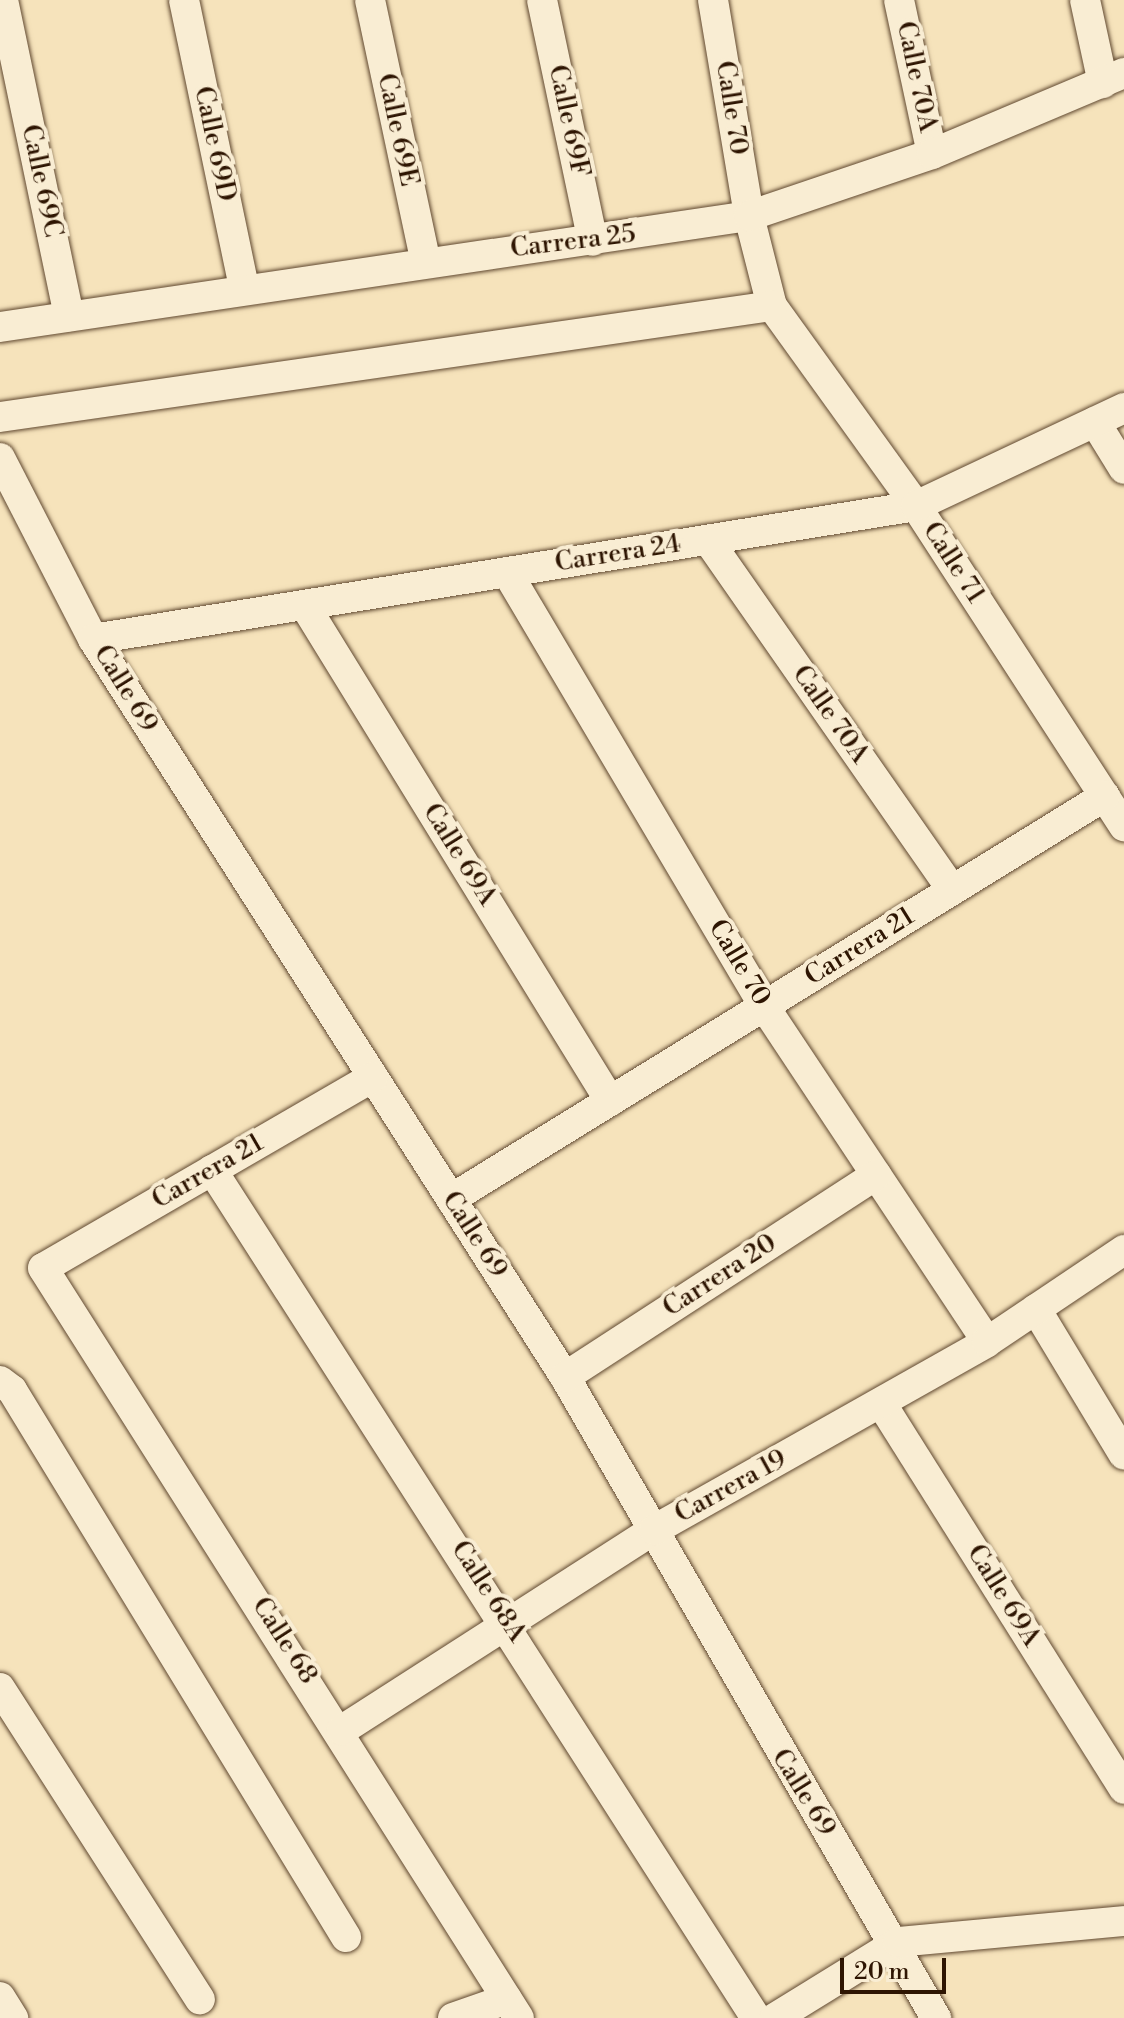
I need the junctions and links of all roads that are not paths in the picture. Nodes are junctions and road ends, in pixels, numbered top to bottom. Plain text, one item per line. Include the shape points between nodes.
1 (3, 0) edge
2 (184, 0) edge
3 (370, 0) edge
4 (542, 0) edge
5 (713, 0) edge
6 (899, 0) edge
7 (1085, 0) edge
8 (1114, 78) edge
9 (932, 154) junction
10 (749, 216) junction
11 (593, 241) junction
12 (425, 259) junction
13 (244, 288) junction
14 (772, 306) junction
15 (69, 316) junction
16 (0, 327) edge
17 (1124, 408) edge
18 (0, 417) edge
19 (1095, 422) junction
20 (0, 458) edge
21 (1124, 469) edge
22 (916, 506) junction
23 (708, 540) junction
24 (507, 572) junction
25 (307, 609) junction
26 (93, 639) junction
27 (1105, 796) junction
28 (1124, 826) edge
29 (952, 890) junction
30 (764, 1006) junction
31 (373, 1077) junction
32 (610, 1101) junction
33 (212, 1170) junction
34 (876, 1175) junction
35 (451, 1199) junction
36 (1124, 1250) edge
37 (43, 1268) joint
38 (1036, 1309) junction
39 (987, 1342) junction
40 (565, 1377) junction
41 (0, 1381) edge
42 (881, 1403) junction
43 (1124, 1455) edge
44 (654, 1530) junction
45 (509, 1625) junction
46 (0, 1688) edge
47 (342, 1730) junction
48 (1124, 1789) edge
49 (1124, 1921) edge
50 (346, 1937) dead end
51 (898, 1942) junction
52 (0, 1997) edge
53 (200, 1999) dead end
54 (513, 2009) edge
55 (13, 2018) edge
56 (453, 2018) edge
57 (756, 2018) edge
58 (775, 2018) edge
59 (936, 2018) edge

1 - 15 street, Calle 69C
2 - 13 street, Calle 69D
3 - 12 street, Calle 69E
4 - 11 street, Calle 69F
5 - 10 street, Calle 70
6 - 9 street, Calle 70A
7 - 8 street
8 - 9 street, Carrera 25
9 - 10 street, Carrera 25
10 - 11 street, Carrera 25
10 - 14 street, Calle 70
11 - 12 street, Carrera 25
12 - 13 street, Carrera 25
13 - 15 street, Carrera 25
14 - 18 street
14 - 22 street, Calle 71
15 - 16 street, Carrera 25
17 - 19 street, Carrera 24
19 - 21 street
19 - 22 street, Carrera 24
20 - 26 street, Calle 69
22 - 23 street, Carrera 24
22 - 27 street, Calle 71
23 - 24 street, Carrera 24
23 - 29 street, Calle 70A
24 - 25 street, Carrera 24
24 - 30 street, Calle 70
25 - 26 street, Carrera 24
25 - 32 street, Calle 69A
26 - 31 street, Calle 69
27 - 28 street, Calle 71
27 - 29 street, Carrera 21
29 - 30 street, Carrera 21
30 - 32 street, Carrera 21
30 - 34 street, Calle 70
31 - 33 street, Carrera 21
31 - 35 street, Calle 69
32 - 35 street, Carrera 21
33 - 37 street, Carrera 21
33 - 45 street, Calle 68A
34 - 39 street, Calle 70
34 - 40 street, Carrera 20
35 - 40 street, Calle 69
36 - 38 street, Carrera 19
37 - 47 street, Calle 68
38 - 39 street, Carrera 19
38 - 43 street
39 - 42 street, Carrera 19
40 - 44 street, Calle 69
41 - 50 street via 12,1390
42 - 44 street, Carrera 19
42 - 48 street, Calle 69A
44 - 45 street, Carrera 19
44 - 51 street, Calle 69 via 771,1742
45 - 47 street, Carrera 19
45 - 57 street, Calle 68A
46 - 53 street
47 - 54 street, Calle 68
49 - 51 street
51 - 58 street
51 - 59 street, Calle 69
52 - 55 street
54 - 56 street

